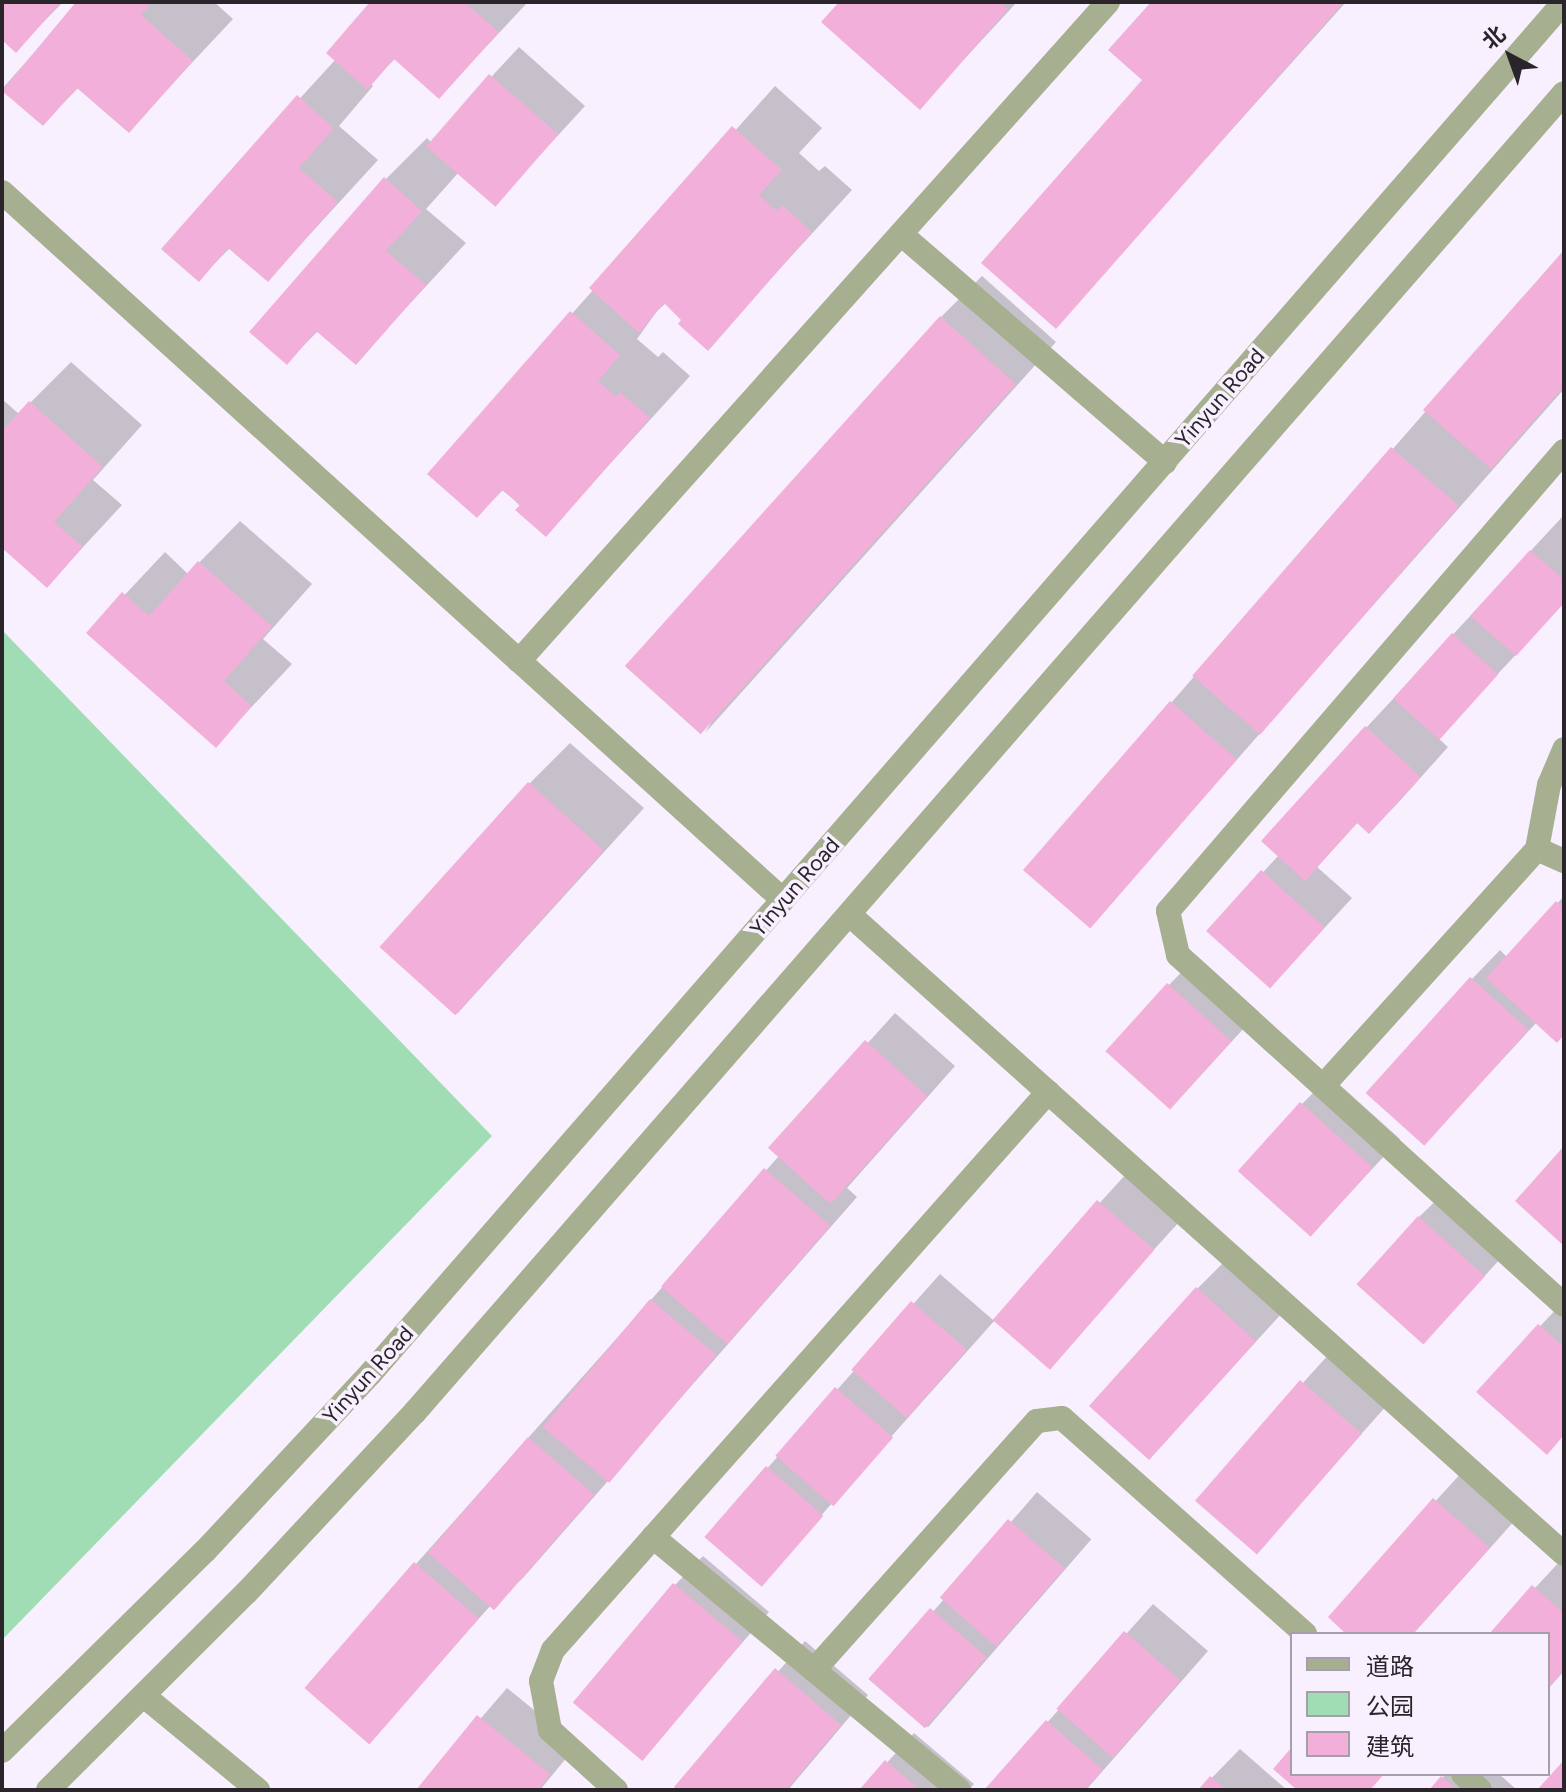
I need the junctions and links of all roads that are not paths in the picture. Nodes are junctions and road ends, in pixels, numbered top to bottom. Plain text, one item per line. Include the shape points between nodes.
1 (1108, 2) edge
2 (1564, 2) edge
3 (1564, 93) edge
4 (2, 192) edge
5 (901, 234) junction
6 (1564, 451) edge
7 (1165, 462) junction
8 (519, 661) junction
9 (1564, 749) edge
10 (1537, 849) junction
11 (1564, 861) edge
12 (783, 900) junction
13 (850, 915) junction
14 (1323, 1086) junction
15 (1048, 1092) junction
16 (1564, 1305) edge
17 (653, 1537) junction
18 (1564, 1554) edge
19 (1303, 1632) edge
20 (814, 1670) junction
21 (144, 1696) junction
22 (2, 1751) edge
23 (1465, 1776) edge
24 (48, 1790) edge
25 (258, 1790) edge
26 (616, 1790) edge
27 (959, 1790) edge
28 (1480, 1790) edge

1 - 5 street
2 - 7 street, Yinyun Road
3 - 13 street
4 - 8 street
5 - 7 street
5 - 8 street
6 - 14 street via 1168,911 1178,955
7 - 12 street, Yinyun Road
8 - 12 street
9 - 10 street via 1549,785
10 - 11 street
10 - 14 street
12 - 22 street, Yinyun Road via 371,1373 205,1551
13 - 15 street
13 - 21 street via 415,1412
14 - 16 street
15 - 17 street
15 - 18 street
17 - 20 street
17 - 26 street via 553,1650 541,1681 550,1730
19 - 20 street via 1062,1418 1037,1421
20 - 27 street
21 - 24 street
21 - 25 street
23 - 28 street

